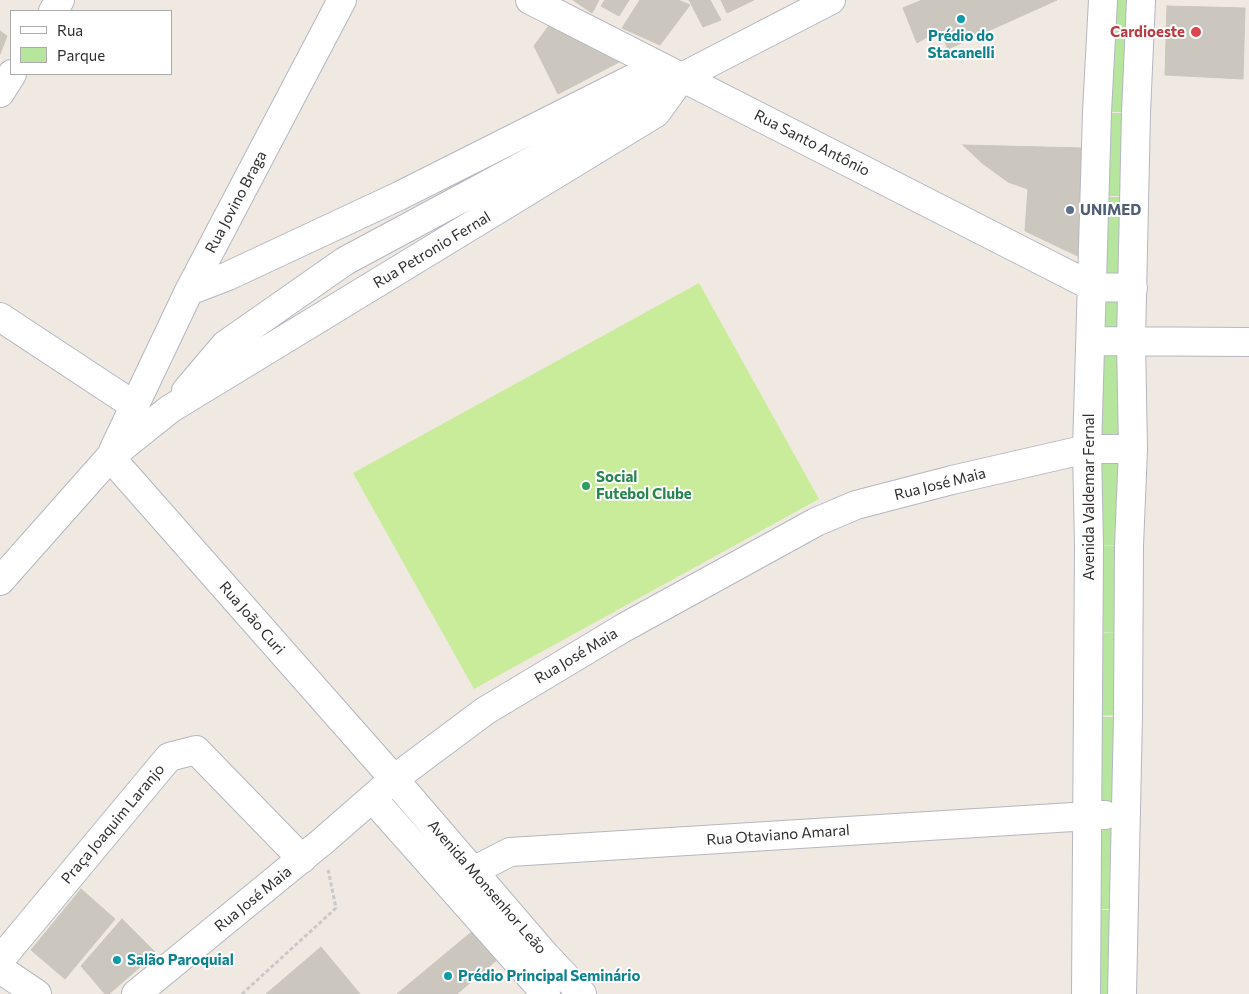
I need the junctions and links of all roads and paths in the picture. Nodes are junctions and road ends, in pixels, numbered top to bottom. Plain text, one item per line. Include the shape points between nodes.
1 (342, 0) edge
2 (530, 0) edge
3 (831, 0) edge
4 (1103, 0) edge
5 (1141, 0) edge
6 (1101, 29) junction
7 (1139, 30) junction
8 (11, 75) edge
9 (682, 77) junction
10 (0, 93) edge
11 (1097, 112) junction
12 (1136, 113) junction
13 (399, 196) junction
14 (1095, 196) junction
15 (1134, 197) junction
16 (344, 261) junction
17 (1093, 287) junction
18 (1132, 288) junction
19 (189, 291) junction
20 (0, 317) edge
21 (1091, 340) junction
22 (1131, 340) junction
23 (1249, 342) edge
24 (135, 406) junction
25 (170, 409) junction
26 (1087, 449) junction
27 (1132, 449) junction
28 (110, 457) junction
29 (1089, 546) junction
30 (1129, 546) junction
31 (0, 581) edge
32 (1088, 632) junction
33 (1129, 632) junction
34 (1128, 716) junction
35 (1088, 717) junction
36 (394, 779) junction
37 (372, 798) junction
38 (1126, 814) junction
39 (1087, 815) junction
40 (323, 841) junction
41 (302, 859) junction
42 (473, 870) junction
43 (452, 888) junction
44 (1087, 909) junction
45 (1124, 910) junction
46 (0, 960) edge
47 (537, 964) junction
48 (0, 969) edge
49 (37, 994) edge
50 (136, 994) edge
51 (242, 994) edge
52 (546, 994) edge
53 (582, 994) edge
54 (1086, 994) edge
55 (1122, 994) edge

1 - 19 street, Rua Jovino Braga
2 - 9 street, Rua Santo Antônio
3 - 9 street, Rua Petronio Fernal
4 - 6 street, Avenida Valdemar Fernal
5 - 7 street
6 - 7 street
6 - 11 street, Avenida Valdemar Fernal
7 - 12 street
8 - 10 street
9 - 13 street, Rua Petronio Fernal via 632,79
9 - 16 street, Rua Petronio Fernal via 647,99
9 - 17 street, Rua Santo Antônio
9 - 25 street, Rua Petronio Fernal via 656,113
11 - 12 street
11 - 14 street, Avenida Valdemar Fernal
12 - 15 street
13 - 16 street, Rua Petronio Fernal
13 - 19 street, Rua Petronio Fernal
14 - 15 street
14 - 17 street, Avenida Valdemar Fernal
15 - 18 street
16 - 25 street, Rua Petronio Fernal via 225,344
17 - 18 street
17 - 21 street, Avenida Valdemar Fernal
18 - 22 street
19 - 24 street, Rua Jovino Braga
20 - 24 street
21 - 22 street
21 - 26 street, Avenida Valdemar Fernal
22 - 23 street
22 - 27 street
24 - 28 street, Rua Petronio Fernal
25 - 28 street, Rua Petronio Fernal
26 - 27 street, Rua José Maia
26 - 29 street, Avenida Valdemar Fernal
26 - 36 street, Rua José Maia via 856,504 816,522 624,628 485,711
27 - 30 street
28 - 31 street, Rua Petronio Fernal
28 - 36 street, Rua João Curi
29 - 30 street
29 - 32 street, Avenida Valdemar Fernal
30 - 33 street
32 - 33 street
32 - 35 street, Avenida Valdemar Fernal
33 - 34 street
34 - 35 street
34 - 38 street
35 - 39 street, Avenida Valdemar Fernal
36 - 37 street, Rua José Maia
36 - 42 street, Avenida Monsenhor Leão
37 - 40 street, Rua José Maia
37 - 43 street, Avenida Monsenhor Leão
38 - 39 street, Rua Otaviano Amaral
38 - 45 street
39 - 42 street, Rua Otaviano Amaral via 510,852
39 - 44 street, Avenida Valdemar Fernal
40 - 41 street, Rua José Maia
40 - 51 path via 336,908
41 - 46 street, Praça Joaquim Laranjo via 196,750 169,757
41 - 50 street, Rua José Maia
42 - 43 street, Rua Otaviano Amaral
42 - 47 street, Avenida Monsenhor Leão
43 - 47 street, Avenida Monsenhor Leão
44 - 45 street
44 - 54 street, Avenida Valdemar Fernal
45 - 55 street
47 - 52 street, Avenida Monsenhor Leão
47 - 53 street, Avenida Monsenhor Leão
48 - 49 street

